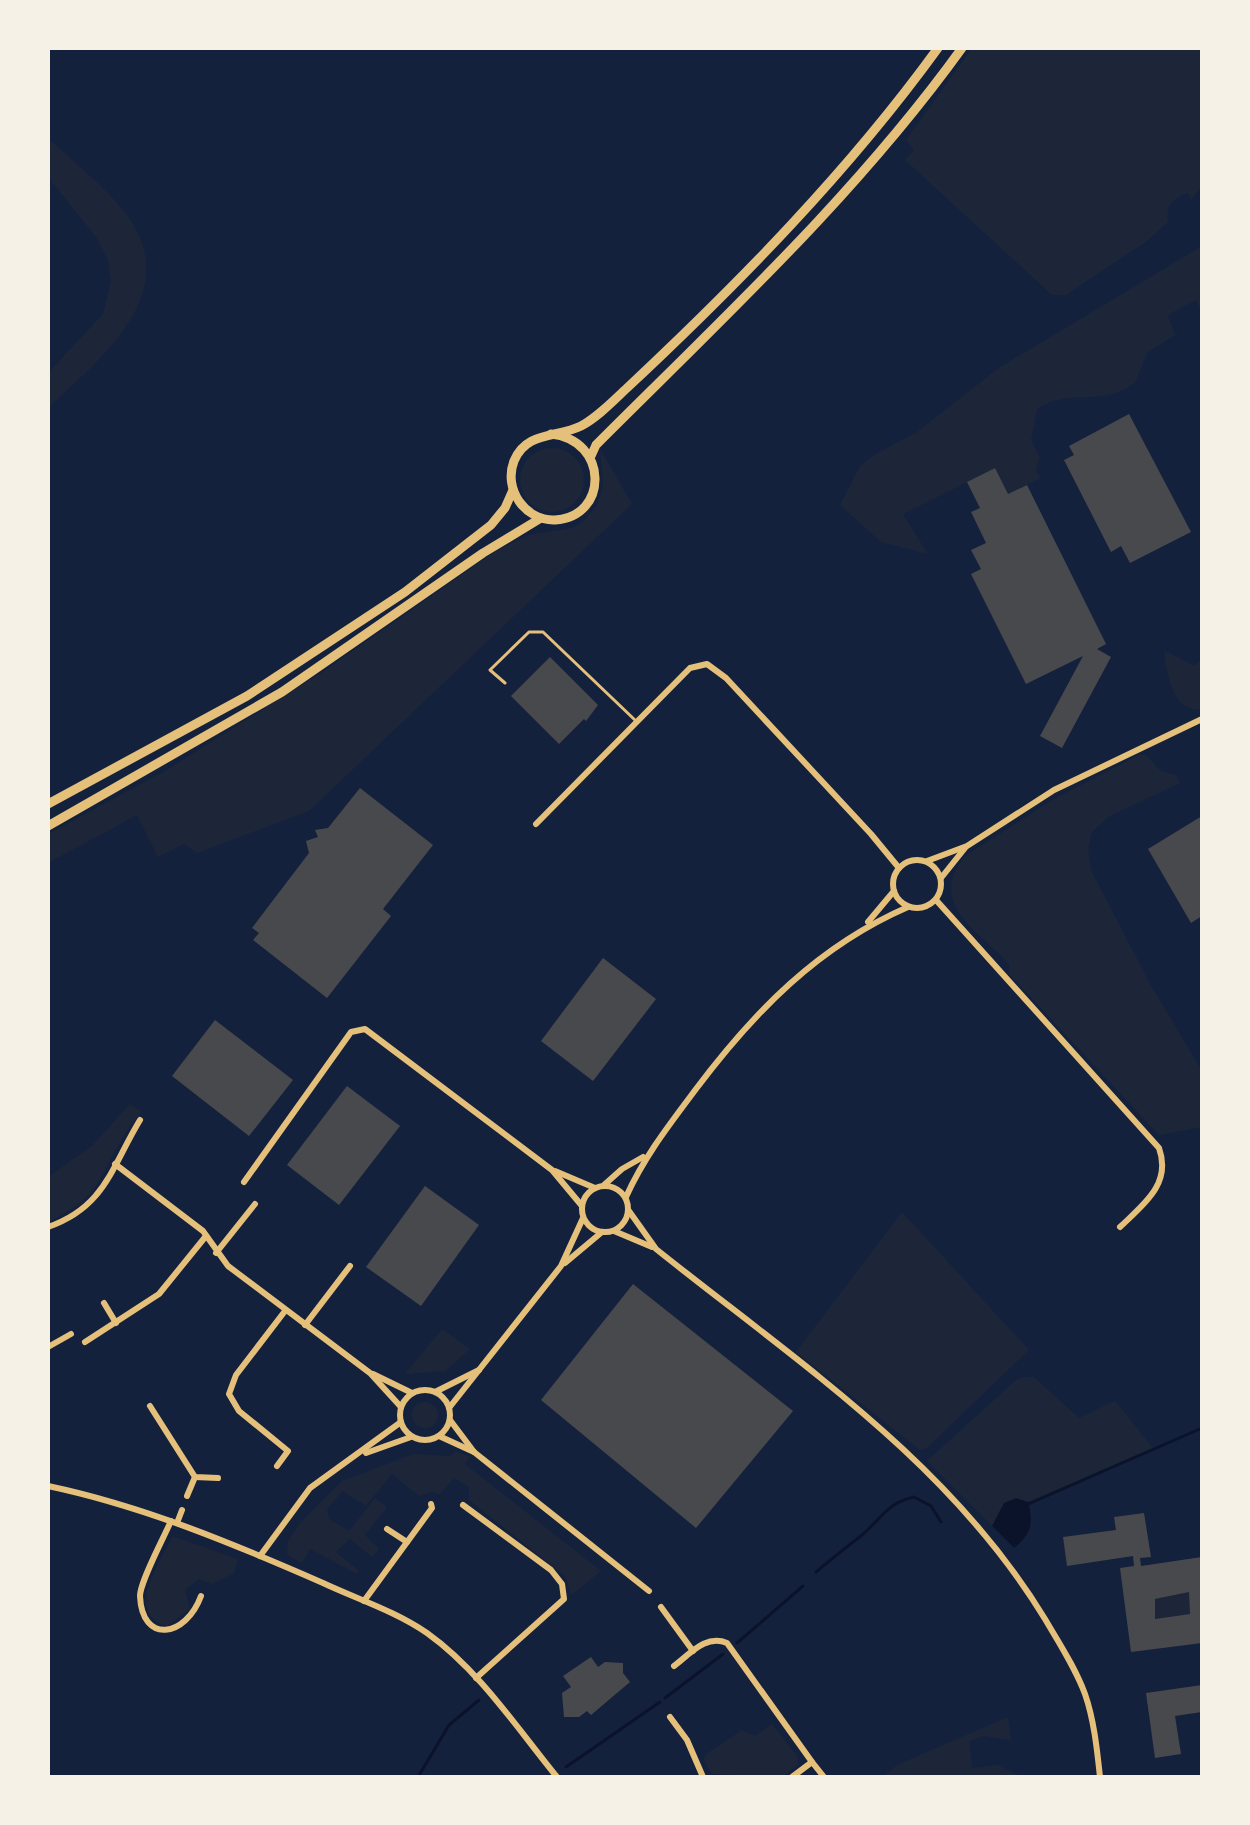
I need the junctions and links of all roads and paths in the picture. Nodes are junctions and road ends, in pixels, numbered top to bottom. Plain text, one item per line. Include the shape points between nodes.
1 (938, 48) edge
2 (962, 48) edge
3 (551, 434) junction
4 (591, 456) junction
5 (513, 490) junction
6 (541, 518) junction
7 (505, 683) dead end
8 (1202, 719) edge
9 (637, 723) junction
10 (48, 804) edge
11 (536, 824) dead end
12 (48, 826) edge
13 (967, 846) junction
14 (927, 861) junction
15 (899, 868) junction
16 (941, 878) junction
17 (894, 891) junction
18 (936, 900) junction
19 (908, 907) junction
20 (864, 926) junction
21 (140, 1120) dead end
22 (644, 1156) junction
23 (115, 1164) junction
24 (552, 1170) junction
25 (244, 1182) dead end
26 (604, 1185) junction
27 (595, 1188) junction
28 (626, 1197) junction
29 (255, 1204) dead end
30 (582, 1206) junction
31 (629, 1211) junction
32 (583, 1218) junction
33 (48, 1227) edge
34 (1120, 1227) dead end
35 (614, 1231) junction
36 (602, 1232) junction
37 (206, 1236) junction
38 (656, 1249) junction
39 (216, 1253) junction
40 (350, 1266) dead end
41 (561, 1266) junction
42 (104, 1303) dead end
43 (285, 1311) junction
44 (116, 1323) junction
45 (305, 1325) junction
46 (71, 1334) dead end
47 (85, 1342) dead end
48 (48, 1347) edge
49 (484, 1368) junction
50 (370, 1373) junction
51 (435, 1392) junction
52 (412, 1393) junction
53 (150, 1406) dead end
54 (401, 1407) junction
55 (449, 1408) junction
56 (450, 1420) junction
57 (401, 1422) junction
58 (439, 1436) junction
59 (411, 1437) junction
60 (474, 1452) junction
61 (361, 1454) junction
62 (277, 1466) dead end
63 (195, 1477) junction
64 (218, 1478) dead end
65 (48, 1486) edge
66 (187, 1496) dead end
67 (431, 1504) dead end
68 (463, 1505) dead end
69 (182, 1510) dead end
70 (174, 1522) junction
71 (387, 1529) dead end
72 (407, 1542) junction
73 (260, 1556) junction
74 (649, 1591) dead end
75 (201, 1596) dead end
76 (364, 1601) junction
77 (661, 1607) dead end
78 (693, 1651) junction
79 (674, 1666) dead end
80 (476, 1678) junction
81 (670, 1717) dead end
82 (812, 1762) junction
83 (557, 1777) edge
84 (703, 1777) edge
85 (792, 1777) edge
86 (824, 1777) edge
87 (1100, 1777) edge

1 - 3 main road via 867,140 766,251 599,414 566,433
2 - 4 main road via 824,214 596,445
3 - 4 main road via 574,440
3 - 5 main road via 521,449 514,461
4 - 6 main road via 591,498 569,517
5 - 6 main road via 519,502
5 - 10 main road via 491,525 405,592 247,696
6 - 12 main road via 282,692
7 - 9 lane via 490,670 529,632 543,632
8 - 13 street via 1054,790
9 - 11 street
9 - 15 street via 690,668 716,667
13 - 14 street
13 - 16 street
14 - 15 street via 911,860
14 - 16 street
15 - 17 street
16 - 18 street
17 - 19 street
17 - 20 street
18 - 19 street via 923,908
18 - 34 street via 1159,1148 1164,1164 1158,1188
19 - 20 street
20 - 22 street via 771,999
21 - 23 street
22 - 26 street
22 - 28 street
23 - 33 street via 86,1209
23 - 37 street
24 - 25 street via 365,1029 351,1032
24 - 27 street
24 - 30 street
26 - 27 street
26 - 28 street
27 - 30 street
28 - 31 street
29 - 39 street
30 - 32 street
31 - 35 street
31 - 38 street
32 - 36 street
32 - 41 street
35 - 36 street
35 - 38 street
36 - 41 street
37 - 39 street
37 - 44 street via 159,1294
38 - 87 street via 896,1441 981,1528 1074,1667 1092,1715
39 - 43 street
40 - 45 street
41 - 49 street
42 - 44 street
43 - 45 street
43 - 62 street via 236,1375 229,1394 239,1411 288,1451
44 - 47 street
45 - 50 street
46 - 48 street
49 - 51 street
49 - 55 street
50 - 52 street
50 - 54 street
51 - 52 street
51 - 55 street
52 - 54 street
53 - 63 street
54 - 57 street
55 - 56 street
56 - 58 street
56 - 60 street
57 - 59 street
57 - 61 street
58 - 59 street via 425,1441
58 - 60 street
59 - 61 street
60 - 74 street
61 - 73 street via 310,1488
63 - 64 street
63 - 66 street
65 - 70 street
67 - 72 street
68 - 80 street via 551,1570 562,1584 564,1599
69 - 70 street
70 - 73 street
70 - 75 street via 141,1584 142,1608 159,1630 176,1629 194,1614
71 - 72 street
72 - 76 street
73 - 76 street
76 - 80 street via 426,1633
77 - 78 street
78 - 79 street
78 - 82 street via 717,1639 727,1643
80 - 83 street
81 - 84 street
82 - 85 street
82 - 86 street

